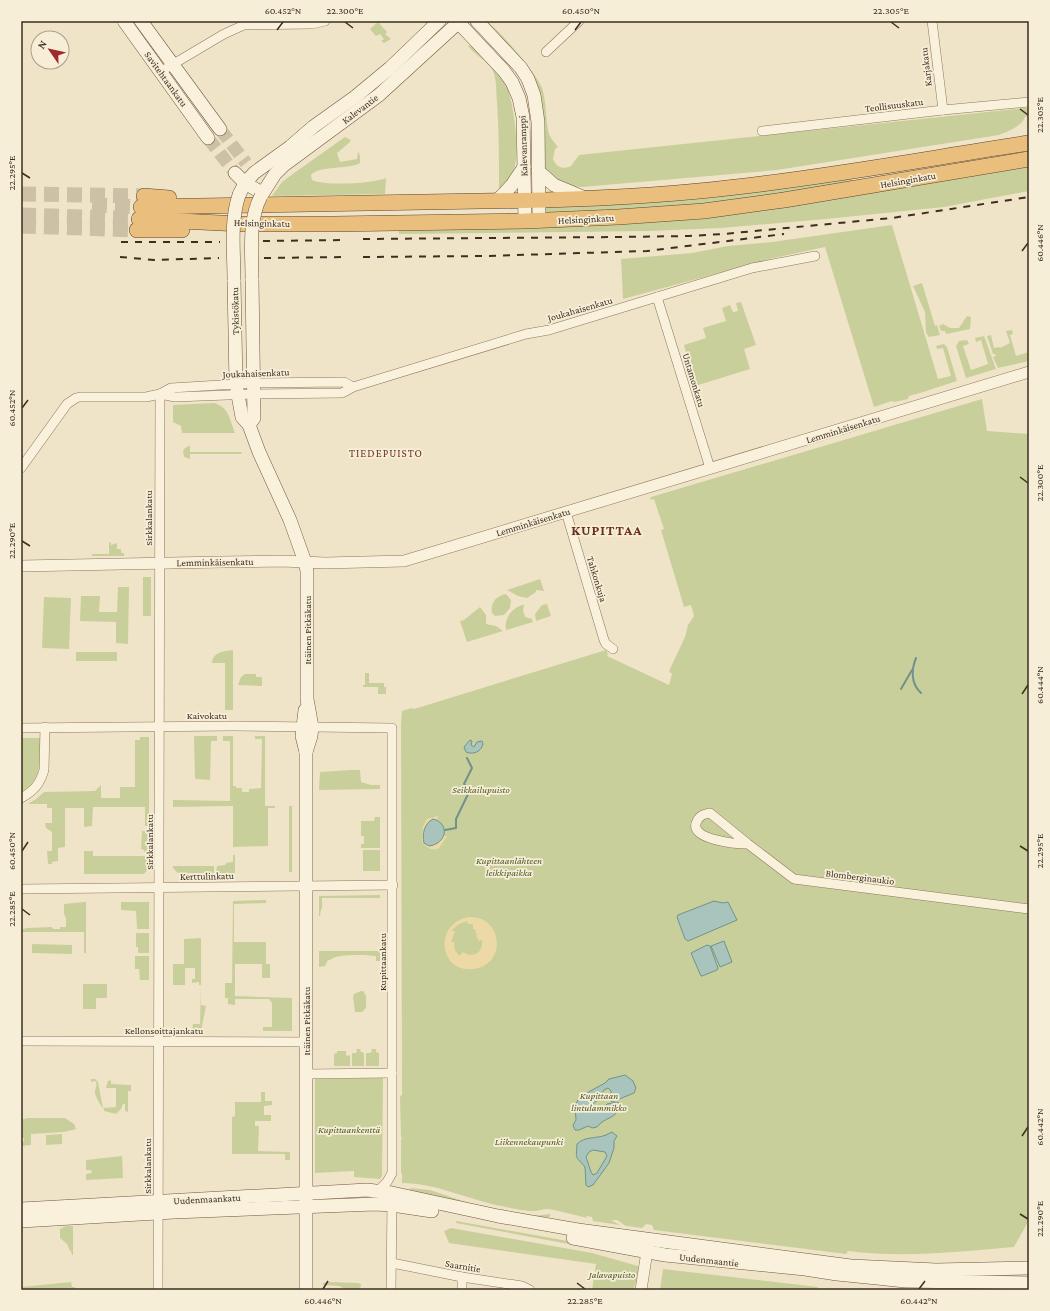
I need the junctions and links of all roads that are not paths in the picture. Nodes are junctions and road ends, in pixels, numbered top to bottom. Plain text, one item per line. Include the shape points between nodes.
1 (124, 21) edge
2 (141, 21) edge
3 (325, 21) edge
4 (440, 21) edge
5 (477, 21) edge
6 (579, 21) edge
7 (932, 21) edge
8 (459, 22) edge
9 (250, 23) edge
10 (546, 52) dead end
11 (172, 65) junction
12 (160, 72) junction
13 (1029, 102) edge
14 (943, 110) junction
15 (220, 129) tunnel mouth
16 (762, 131) dead end
17 (208, 138) tunnel mouth
18 (1029, 143) edge
19 (1029, 159) edge
20 (524, 167) junction
21 (250, 168) junction
22 (538, 171) junction
23 (235, 173) tunnel mouth
24 (245, 182) junction
25 (264, 190) junction
26 (239, 195) joint
27 (587, 199) junction
28 (531, 200) junction
29 (497, 201) junction
30 (532, 221) junction
31 (815, 256) dead end
32 (658, 297) junction
33 (1029, 372) edge
34 (237, 389) junction
35 (253, 389) junction
36 (160, 394) junction
37 (249, 424) junction
38 (21, 468) edge
39 (710, 468) junction
40 (566, 512) junction
41 (305, 562) junction
42 (159, 564) junction
43 (21, 566) edge
44 (613, 649) dead end
45 (160, 726) junction
46 (307, 727) junction
47 (21, 728) edge
48 (45, 728) junction
49 (392, 728) joint
50 (21, 798) edge
51 (748, 844) junction
52 (393, 885) junction
53 (306, 886) junction
54 (160, 888) junction
55 (21, 889) edge
56 (1029, 909) edge
57 (21, 1041) edge
58 (159, 1041) junction
59 (306, 1042) junction
60 (392, 1073) junction
61 (306, 1074) junction
62 (306, 1193) junction
63 (387, 1193) junction
64 (306, 1206) junction
65 (158, 1207) junction
66 (21, 1209) edge
67 (21, 1221) edge
68 (647, 1246) junction
69 (392, 1263) junction
70 (1029, 1268) edge
71 (462, 1277) junction
72 (1029, 1283) edge
73 (158, 1290) edge
74 (306, 1290) edge
75 (391, 1290) edge
76 (462, 1290) edge
77 (530, 1290) edge
78 (641, 1290) edge

1 - 12 main road, Savitehtaankatu
2 - 11 main road, Savitehtaankatu
3 - 9 street via 312,24
4 - 21 main road, Kalevantie via 360,93 290,147
5 - 22 main road, Kalevanramppi via 516,63 531,86 538,115
6 - 10 street
7 - 14 street, Karjakatu
8 - 20 main road, Kalevanramppi via 504,71 516,92 523,117
8 - 25 main road, Kalevantie via 379,95 289,161 274,174
9 - 11 street via 224,34
11 - 12 street
11 - 15 main road, Savitehtaankatu
12 - 17 main road, Savitehtaankatu
13 - 14 street, Teollisuuskatu
14 - 16 street, Teollisuuskatu
18 - 27 highway, Helsinginkatu via 780,182 694,192
19 - 30 highway, Helsinginkatu via 719,209
20 - 28 main road, Kalevanramppi
20 - 29 main road
21 - 24 main road, Kalevantie
21 - 25 main road
22 - 27 main road via 554,185
22 - 28 main road, Kalevanramppi
23 - 24 main road
24 - 25 main road
24 - 26 main road, Kalevantie
25 - 35 main road, Tykistökatu, bridge via 254,212 252,225
26 - 34 main road, Tykistökatu, bridge via 234,221
27 - 28 highway, Helsinginkatu
28 - 29 highway, Helsinginkatu
28 - 30 main road, Kalevanramppi
29 - 30 highway, Helsinginkatu via 223,205 167,197 141,213 197,229 241,224
31 - 32 street, Joukahaisenkatu via 752,268
32 - 35 street, Joukahaisenkatu via 517,337 353,387 342,393
32 - 39 street, Untamonkatu
33 - 39 street, Lemminkäisenkatu
34 - 35 street, Joukahaisenkatu
34 - 36 street, Joukahaisenkatu via 175,387
34 - 37 main road, Tykistökatu via 242,416
35 - 37 main road, Tykistökatu via 254,418
36 - 38 street, Joukahaisenkatu via 146,397 80,397 67,404
36 - 42 street, Sirkkalankatu
37 - 41 main road, Tykistökatu
39 - 40 street, Lemminkäisenkatu
40 - 41 street, Lemminkäisenkatu via 404,561
40 - 44 street, Tahkonkuja via 604,640
41 - 42 street, Lemminkäisenkatu
41 - 46 main road, Itäinen Pitkäkatu
42 - 43 street, Lemminkäisenkatu
42 - 45 street, Sirkkalankatu
45 - 46 street, Kaivokatu
45 - 48 street, Kaivokatu
45 - 54 street, Sirkkalankatu
46 - 49 street, Kaivokatu
46 - 53 main road, Itäinen Pitkäkatu via 311,736 306,752
47 - 48 street, Kaivokatu
48 - 50 street via 42,777 34,789
49 - 52 street, Kupittaankatu
51 - 51 street, Blomberginaukio via 730,843 700,833 695,825 697,819 710,813
51 - 56 street, Blomberginaukio via 794,879
52 - 53 street, Kerttulinkatu
52 - 60 street, Kupittaankatu
53 - 54 street, Kerttulinkatu
53 - 59 main road, Itäinen Pitkäkatu
54 - 55 street, Kerttulinkatu
54 - 58 street, Sirkkalankatu
57 - 58 street, Kellonsoittajankatu
58 - 59 street, Kellonsoittajankatu
58 - 65 street, Sirkkalankatu
59 - 61 main road, Itäinen Pitkäkatu
60 - 61 street
60 - 63 street, Kupittaankatu via 392,1173
61 - 62 main road, Itäinen Pitkäkatu
62 - 63 main road, Uudenmaankatu via 367,1190
62 - 64 main road, Itäinen Pitkäkatu
62 - 65 main road, Uudenmaankatu
63 - 64 main road, Uudenmaankatu via 375,1204
63 - 68 main road, Uudenmaantie via 422,1209 495,1224
63 - 69 street, Kupittaankatu
64 - 65 main road, Uudenmaankatu
64 - 74 main road, Itäinen Pitkäkatu
65 - 66 main road, Uudenmaankatu
65 - 67 main road, Uudenmaankatu
65 - 73 street, Sirkkalankatu
68 - 70 main road, Uudenmaantie via 878,1268
68 - 72 main road, Uudenmaantie via 723,1262 905,1281
68 - 78 street
69 - 71 street, Saarnitie
69 - 75 street, Kupittaankatu
71 - 76 street
71 - 77 street, Saarnitie via 522,1286

